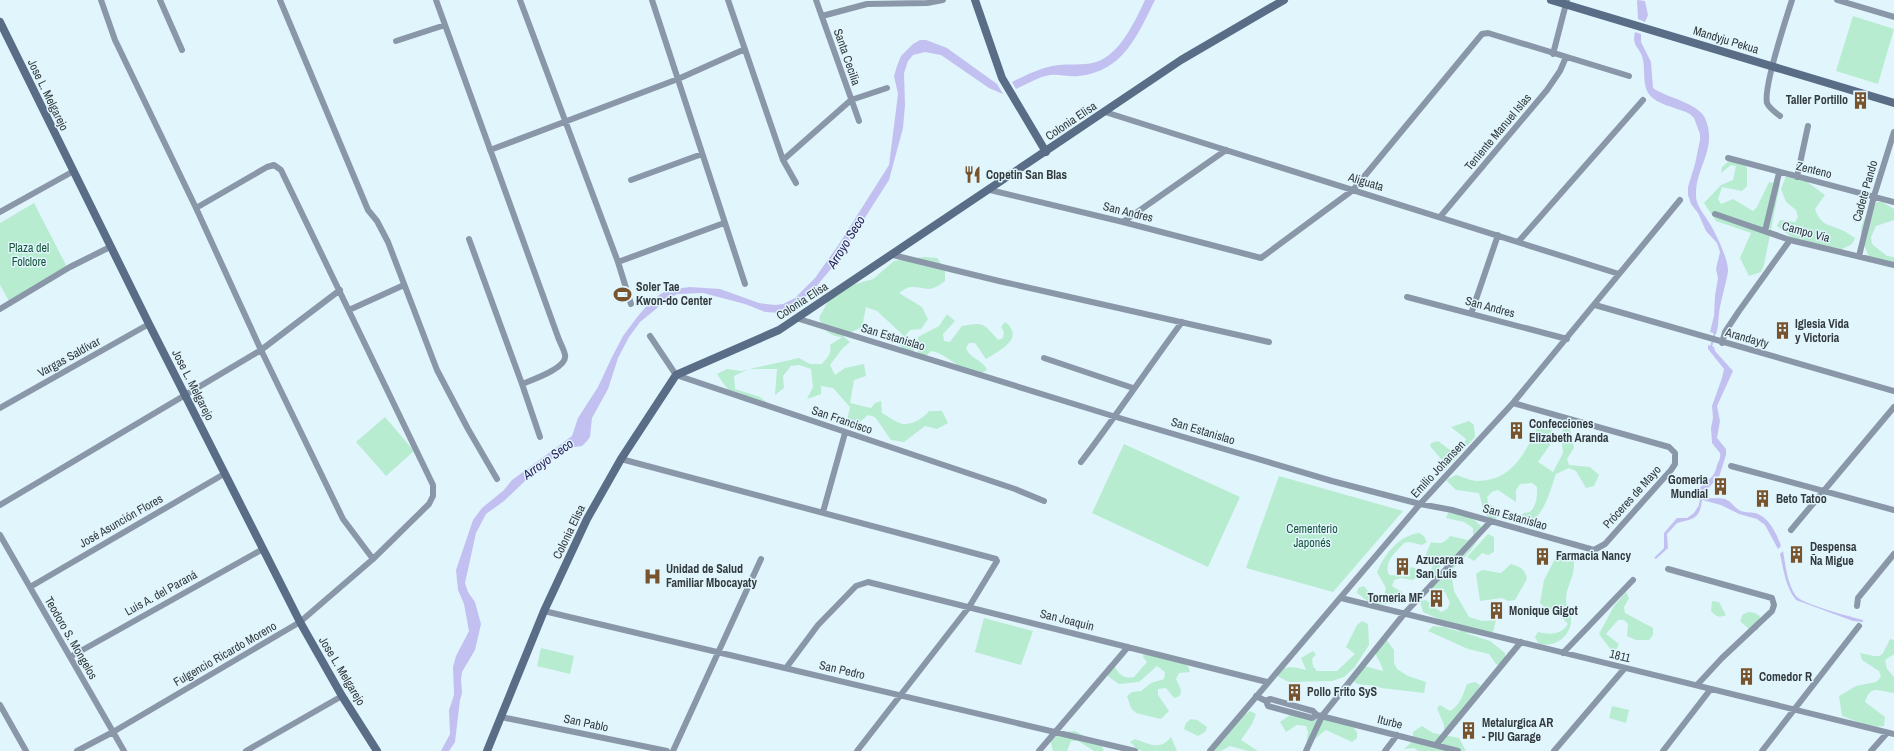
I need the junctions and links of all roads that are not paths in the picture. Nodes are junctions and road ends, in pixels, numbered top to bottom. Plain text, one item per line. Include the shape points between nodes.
1 (101, 0) edge
2 (160, 0) edge
3 (280, 0) edge
4 (436, 0) edge
5 (520, 0) edge
6 (652, 0) edge
7 (728, 0) edge
8 (816, 0) edge
9 (943, 0) edge
10 (975, 0) edge
11 (1284, 0) edge
12 (1551, 0) edge
13 (1792, 0) edge
14 (1837, 0) edge
15 (1566, 2) edge
16 (822, 16) junction
17 (1894, 17) edge
18 (0, 22) edge
19 (445, 25) junction
20 (396, 41) dead end
21 (745, 49) junction
22 (182, 50) dead end
23 (1553, 54) junction
24 (1566, 57) junction
25 (1772, 67) junction
26 (1629, 76) dead end
27 (678, 79) junction
28 (887, 88) dead end
29 (851, 100) junction
30 (1643, 100) dead end
31 (1894, 103) edge
32 (1105, 112) junction
33 (1780, 116) dead end
34 (859, 121) dead end
35 (565, 122) junction
36 (1808, 126) dead end
37 (1894, 132) edge
38 (490, 150) junction
39 (1226, 150) junction
40 (1046, 152) junction
41 (702, 154) junction
42 (1728, 158) dead end
43 (783, 160) junction
44 (72, 172) junction
45 (1780, 173) junction
46 (1797, 177) junction
47 (631, 180) dead end
48 (796, 183) dead end
49 (990, 190) junction
50 (1353, 190) junction
51 (1874, 196) junction
52 (1680, 200) dead end
53 (1894, 202) edge
54 (196, 208) junction
55 (1, 211) edge
56 (1715, 214) dead end
57 (1440, 217) junction
58 (1123, 222) junction
59 (724, 223) junction
60 (1765, 231) junction
61 (1498, 235) junction
62 (469, 239) dead end
63 (1790, 240) junction
64 (1519, 241) junction
65 (110, 247) junction
66 (893, 255) junction
67 (1859, 256) junction
68 (618, 262) junction
69 (1894, 265) edge
70 (1619, 274) junction
71 (745, 284) dead end
72 (404, 285) junction
73 (340, 290) junction
74 (1407, 297) dead end
75 (631, 304) dead end
76 (1595, 305) junction
77 (0, 309) edge
78 (349, 310) junction
79 (1471, 314) junction
80 (796, 318) junction
81 (1182, 322) junction
82 (149, 324) junction
83 (650, 336) dead end
84 (1567, 339) junction
85 (1269, 342) dead end
86 (1721, 342) junction
87 (261, 350) junction
88 (1044, 358) dead end
89 (676, 375) junction
90 (522, 384) junction
91 (1133, 388) junction
92 (1894, 392) edge
93 (185, 395) junction
94 (1513, 403) junction
95 (1894, 407) edge
96 (0, 408) edge
97 (1116, 417) junction
98 (845, 433) junction
99 (540, 437) dead end
100 (622, 459) junction
101 (1081, 462) dead end
102 (1730, 466) dead end
103 (224, 474) junction
104 (497, 479) dead end
105 (1824, 492) junction
106 (1044, 501) dead end
107 (1420, 504) junction
108 (0, 505) edge
109 (1894, 510) edge
110 (823, 512) junction
111 (1491, 521) junction
112 (1791, 530) dead end
113 (0, 535) edge
114 (1605, 544) joint
115 (263, 549) junction
116 (1894, 554) edge
117 (761, 559) dead end
118 (373, 560) junction
119 (1668, 569) dead end
120 (1632, 580) dead end
121 (30, 587) junction
122 (1341, 598) junction
123 (1857, 606) dead end
124 (969, 607) junction
125 (544, 611) junction
126 (1404, 614) junction
127 (300, 622) junction
128 (1859, 626) dead end
129 (1521, 642) junction
130 (1128, 647) junction
131 (718, 652) junction
132 (1563, 653) junction
133 (70, 657) junction
134 (786, 668) junction
135 (1624, 669) junction
136 (1267, 682) junction
137 (1697, 685) junction
138 (1710, 690) junction
139 (342, 696) junction
140 (902, 696) junction
141 (1256, 696) junction
142 (0, 705) edge
143 (1795, 710) junction
144 (1319, 715) junction
145 (501, 717) junction
146 (113, 732) junction
147 (1056, 732) junction
148 (1891, 733) edge
149 (1397, 735) junction
150 (1436, 746) junction
151 (659, 750) edge
152 (26, 751) edge
153 (76, 751) edge
154 (124, 751) edge
155 (246, 751) edge
156 (377, 751) edge
157 (487, 751) edge
158 (667, 751) edge
159 (672, 751) edge
160 (857, 751) edge
161 (1039, 751) edge
162 (1134, 751) edge
163 (1210, 751) edge
164 (1306, 751) edge
165 (1385, 751) edge
166 (1458, 751) edge
167 (1554, 751) edge
168 (1663, 751) edge
169 (1762, 751) edge
170 (1871, 751) edge

1 - 54 street via 115,40
2 - 22 street
3 - 72 street via 368,210 388,242
4 - 19 street
5 - 35 street
6 - 27 street
7 - 21 street
8 - 16 street, Santa Cecilia
9 - 16 street via 927,3 867,4
10 - 40 street via 1002,78
11 - 32 street, Colonia Elisa via 1181,60
12 - 15 street, Mandyju Pekua
13 - 25 street
14 - 17 street
15 - 23 street
15 - 25 street, Mandyju Pekua
16 - 29 street, Santa Cecilia
18 - 44 street, Jose L. Melgarejo
19 - 20 street
19 - 38 street
21 - 27 street
21 - 43 street
23 - 24 street
23 - 50 street via 1488,33 1482,34
24 - 26 street
24 - 57 street, Teniente Manuel Islas via 1547,90
25 - 31 street, Mandyju Pekua
25 - 33 street via 1767,100 1770,108
27 - 35 street
27 - 41 street
28 - 29 street
29 - 34 street, Santa Cecilia
29 - 43 street
30 - 64 street
32 - 39 street, Aliguata
32 - 40 street, Colonia Elisa
35 - 38 street
35 - 68 street
36 - 46 street
37 - 51 street, Cadete Pando
38 - 90 street via 566,355 559,367
39 - 50 street, Aliguata
39 - 58 street
40 - 49 street, Colonia Elisa
41 - 47 street
41 - 59 street
42 - 45 street, Zenteno
43 - 48 street
44 - 55 street
44 - 65 street, Jose L. Melgarejo
45 - 46 street, Zenteno
45 - 60 street
46 - 51 street, Zenteno
49 - 58 street, San Andres
49 - 66 street, Colonia Elisa
50 - 57 street, Aliguata
50 - 58 street, San Andres via 1261,258
51 - 53 street, Zenteno
51 - 67 street, Cadete Pando
52 - 70 street, Emilio Johansen
54 - 73 street, Fulgencio Ricardo Moreno via 267,167 278,167
54 - 87 street
56 - 60 street, Campo Via
57 - 61 street, Aliguata
59 - 68 street
59 - 71 street
60 - 63 street, Campo Via
61 - 64 street, Aliguata
61 - 79 street
62 - 90 street
63 - 67 street, Campo Via
63 - 86 street via 1739,311
64 - 70 street, Aliguata
65 - 77 street via 70,267
65 - 82 street, Jose L. Melgarejo
66 - 80 street, Colonia Elisa
66 - 81 street
67 - 69 street, Campo Via
68 - 75 street
70 - 76 street, Emilio Johansen
72 - 78 street
72 - 104 street via 437,370
73 - 78 street, Fulgencio Ricardo Moreno
73 - 87 street
74 - 79 street, San Andres
76 - 84 street, Emilio Johansen
76 - 86 street, Arandayty
78 - 118 street, Fulgencio Ricardo Moreno via 433,485 433,496 429,504
79 - 84 street, San Andres
80 - 89 street, Colonia Elisa via 779,330
80 - 97 street, San Estanislao
81 - 85 street
81 - 91 street
82 - 93 street, Jose L. Melgarejo
82 - 96 street, Vargas Saldívar
83 - 89 street
84 - 94 street, Emilio Johansen
86 - 92 street, Arandayty
87 - 93 street
87 - 118 street via 343,519
88 - 91 street
89 - 98 street, San Francisco
89 - 100 street, Colonia Elisa
90 - 99 street
91 - 97 street
93 - 103 street, Jose L. Melgarejo
93 - 108 street
94 - 107 street, Emilio Johansen
94 - 114 street, Próceres de Mayo via 1668,447 1675,453 1675,464 1671,470
95 - 105 street
97 - 101 street
97 - 107 street, San Estanislao via 1332,481
98 - 106 street, San Francisco
98 - 110 street
100 - 110 street
100 - 125 street, Colonia Elisa via 587,519
102 - 105 street
103 - 115 street, Jose L. Melgarejo
103 - 121 street, José Asunción Flores
105 - 109 street
105 - 112 street
107 - 111 street, San Estanislao
107 - 122 street, Emilio Johansen
110 - 124 street via 995,558 997,561
111 - 114 street, San Estanislao via 1590,550 1597,550
111 - 126 street
113 - 121 street, Teodoro S. Mongelos
115 - 127 street, Jose L. Melgarejo
115 - 133 street, Luis A. del Paraná
116 - 123 street via 1858,598
117 - 131 street
118 - 127 street, Fulgencio Ricardo Moreno
119 - 137 street via 1772,598 1774,605 1772,611
120 - 132 street
121 - 133 street, Teodoro S. Mongelos
122 - 126 street, 1811
122 - 136 street, Emilio Johansen
124 - 130 street, San Joaquin
124 - 134 street, San Joaquin via 868,582 861,583 818,625
124 - 140 street
125 - 131 street, San Pedro
125 - 145 street, Colonia Elisa
126 - 129 street, 1811
126 - 144 street
127 - 139 street, Jose L. Melgarejo
127 - 146 street, Fulgencio Ricardo Moreno
128 - 143 street
129 - 132 street, 1811
129 - 150 street
130 - 136 street, San Joaquin
130 - 147 street
131 - 134 street, San Pedro
131 - 159 street
132 - 135 street, 1811
133 - 146 street, Teodoro S. Mongelos
134 - 140 street, San Pedro
135 - 137 street, 1811
135 - 167 street
136 - 141 street, Emilio Johansen
137 - 138 street, 1811
138 - 143 street, 1811
138 - 168 street
139 - 155 street
139 - 156 street, Jose L. Melgarejo
140 - 147 street, San Pedro
140 - 160 street
141 - 144 street, Iturbe via 1266,701 1268,706 1312,718
141 - 163 street, Emilio Johansen
142 - 152 street
143 - 148 street, 1811
143 - 169 street
144 - 149 street, Iturbe
144 - 164 street
145 - 151 street, San Pablo
145 - 157 street, Colonia Elisa
146 - 153 street, Fulgencio Ricardo Moreno
146 - 154 street, Teodoro S. Mongelos
147 - 161 street
147 - 162 street, San Pedro
148 - 170 street
149 - 150 street, Iturbe
149 - 165 street
150 - 166 street, Iturbe
151 - 158 street, San Pablo

